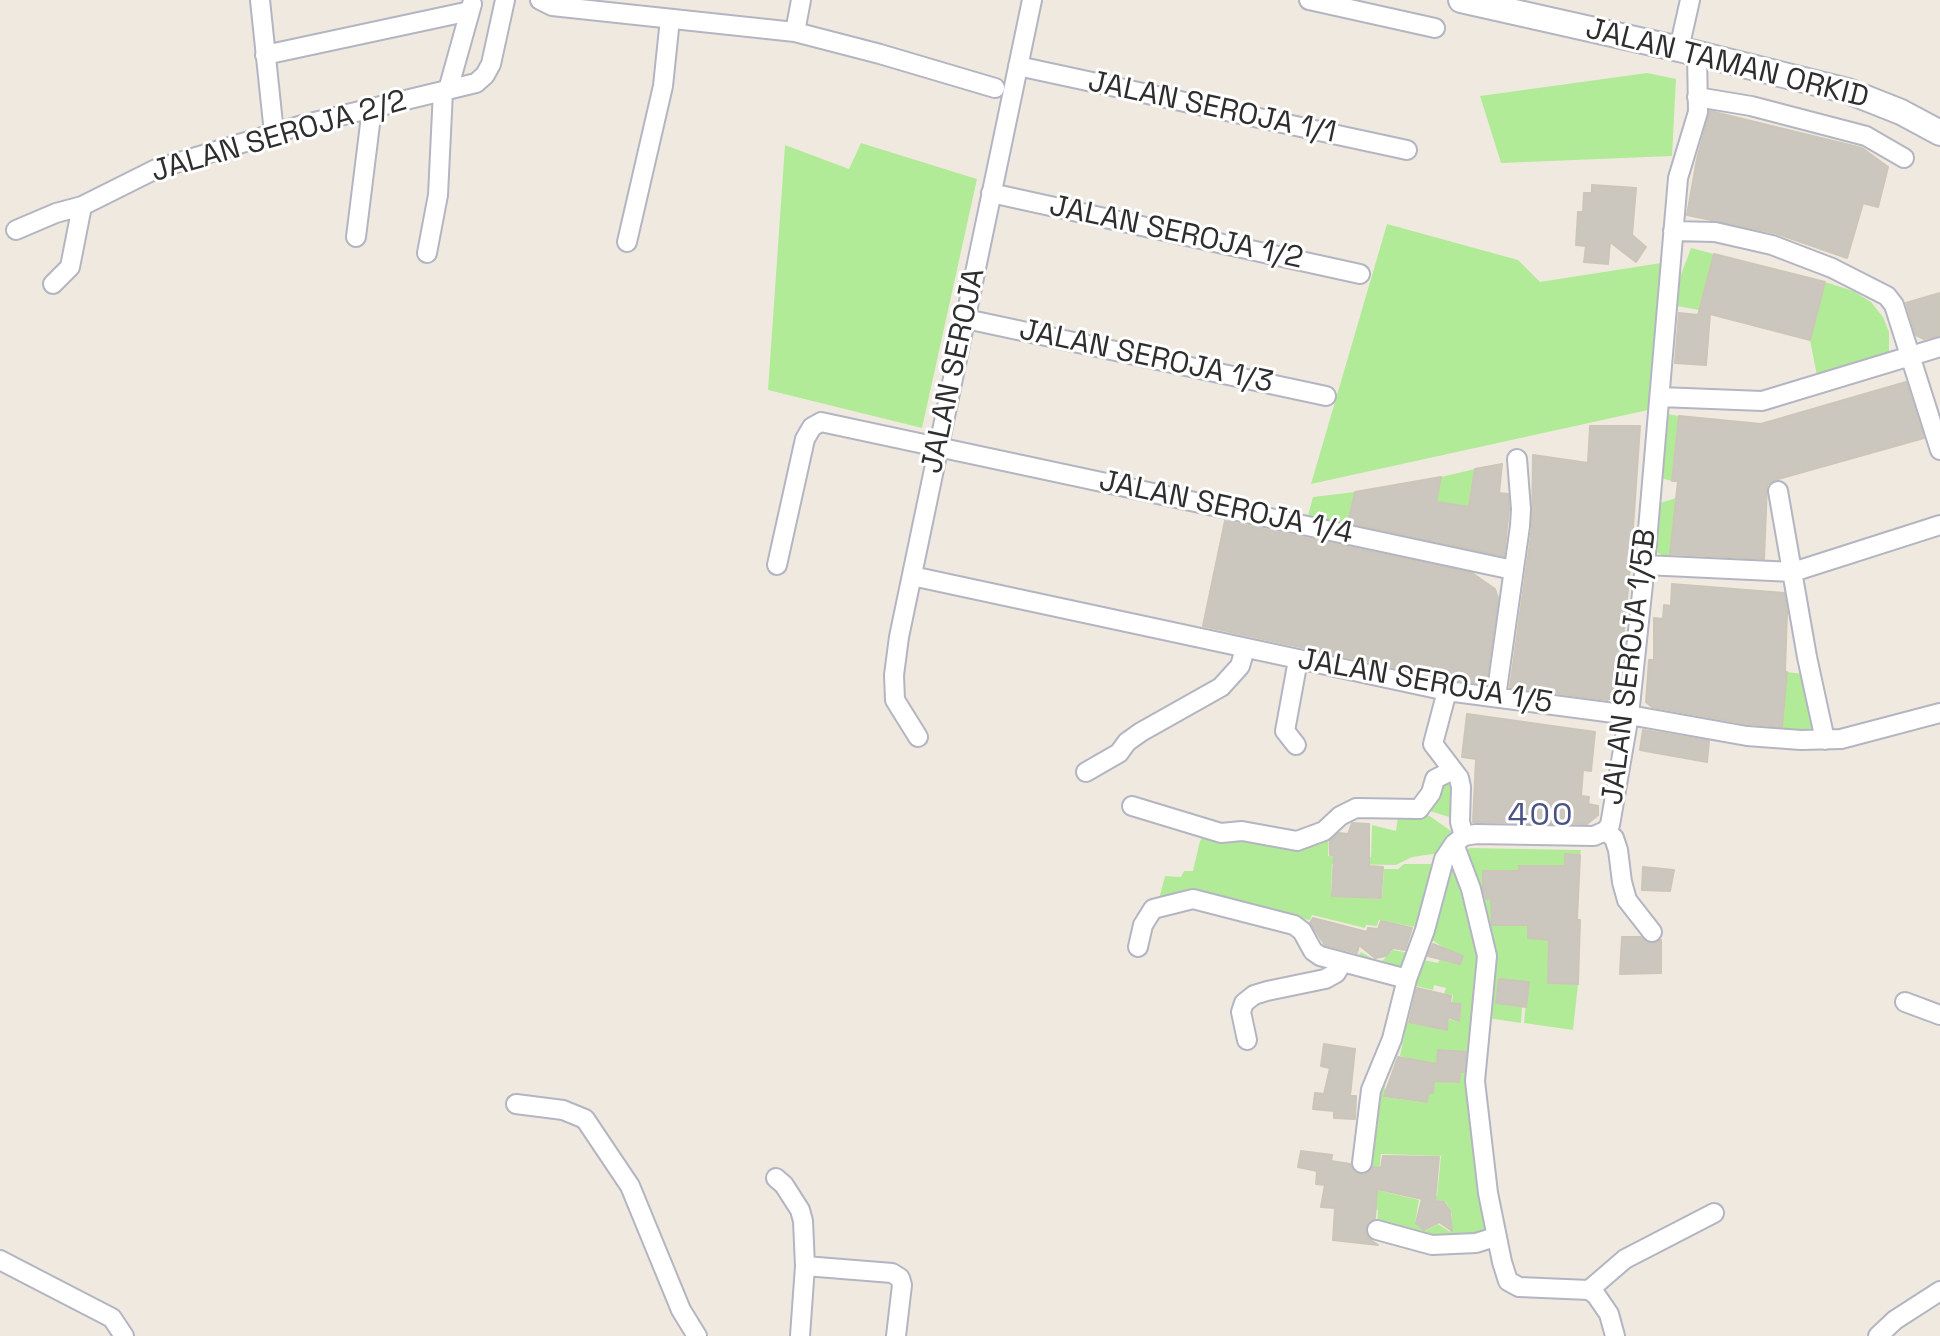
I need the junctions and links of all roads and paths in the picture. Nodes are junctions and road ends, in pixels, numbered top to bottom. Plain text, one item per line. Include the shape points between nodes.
1 (260, 0) edge
2 (505, 0) edge
3 (540, 0) edge
4 (801, 0) edge
5 (1032, 0) edge
6 (1309, 0) edge
7 (1461, 0) edge
8 (1690, 0) edge
9 (472, 6) edge
10 (670, 19) junction
11 (1435, 28) dead end
12 (795, 32) junction
13 (1688, 51) junction
14 (265, 55) junction
15 (1018, 66) junction
16 (995, 88) dead end
17 (446, 91) junction
18 (1697, 97) junction
19 (372, 108) junction
20 (274, 133) junction
21 (1940, 133) edge
22 (1407, 150) dead end
23 (1904, 158) dead end
24 (991, 193) junction
25 (82, 206) junction
26 (16, 230) dead end
27 (1673, 231) junction
28 (356, 237) dead end
29 (627, 242) dead end
30 (427, 253) dead end
31 (1360, 274) dead end
32 (53, 284) dead end
33 (966, 319) junction
34 (1940, 347) edge
35 (1910, 357) junction
36 (1326, 396) dead end
37 (1660, 397) junction
38 (939, 446) junction
39 (1940, 450) edge
40 (1517, 459) dead end
41 (1778, 491) dead end
42 (1940, 525) edge
43 (777, 565) dead end
44 (1645, 565) junction
45 (1513, 570) junction
46 (1793, 572) junction
47 (912, 576) junction
48 (1245, 649) junction
49 (1298, 660) junction
50 (1447, 691) junction
51 (1496, 697) junction
52 (1940, 713) edge
53 (1629, 715) junction
54 (918, 737) dead end
55 (1825, 740) junction
56 (1296, 745) dead end
57 (1453, 770) junction
58 (1086, 772) dead end
59 (1132, 806) dead end
60 (1605, 831) junction
61 (1459, 840) junction
62 (1652, 932) dead end
63 (1138, 947) dead end
64 (1343, 962) junction
65 (1407, 979) junction
66 (1905, 1002) dead end
67 (1940, 1015) edge
68 (1247, 1040) dead end
69 (516, 1104) dead end
70 (1362, 1163) dead end
71 (776, 1178) dead end
72 (1714, 1213) dead end
73 (1377, 1230) dead end
74 (1495, 1237) junction
75 (0, 1260) edge
76 (805, 1266) junction
77 (1589, 1290) junction
78 (1940, 1291) edge
79 (124, 1336) edge
80 (697, 1336) edge
81 (800, 1336) edge
82 (896, 1336) edge
83 (1615, 1336) edge
84 (1878, 1336) edge

1 - 14 street
2 - 17 street, JALAN SEROJA 2/2 via 485,75
3 - 10 street via 552,6
4 - 12 street
5 - 15 street, JALAN SEROJA
6 - 11 street
7 - 13 main road, JALAN TAMAN ORKID
8 - 13 street, JALAN SEROJA 1/5B
9 - 14 street
9 - 17 street
10 - 12 street
10 - 29 street via 663,86
12 - 16 street
13 - 18 street, JALAN SEROJA 1/5B
13 - 21 main road, JALAN TAMAN ORKID via 1848,91
14 - 20 street
15 - 22 street, JALAN SEROJA 1/1
15 - 24 street, JALAN SEROJA
17 - 19 street, JALAN SEROJA 2/2
17 - 30 street via 438,195
18 - 23 street via 1866,136
18 - 27 street, JALAN SEROJA 1/5B via 1697,119 1681,160
19 - 20 street, JALAN SEROJA 2/2
19 - 28 street
20 - 25 street, JALAN SEROJA 2/2 via 156,169
24 - 31 street, JALAN SEROJA 1/2
24 - 33 street, JALAN SEROJA
25 - 26 street, JALAN SEROJA 2/2
25 - 32 street via 70,267
27 - 35 street via 1715,232 1772,245 1881,291 1894,305
27 - 37 street, JALAN SEROJA 1/5B
33 - 36 street, JALAN SEROJA 1/3
33 - 38 street, JALAN SEROJA
34 - 35 street
35 - 37 street via 1762,401
35 - 39 street
37 - 44 street, JALAN SEROJA 1/5B
38 - 43 street, JALAN SEROJA 1/4 via 832,423 812,427
38 - 45 street, JALAN SEROJA 1/4
38 - 47 street, JALAN SEROJA
40 - 45 street via 1521,509
41 - 46 street
42 - 46 street
44 - 46 street
44 - 53 street, JALAN SEROJA 1/5B
45 - 51 street
46 - 55 street
47 - 48 street, JALAN SEROJA 1/5
47 - 54 street, JALAN SEROJA via 894,693
48 - 49 street, JALAN SEROJA 1/5
48 - 58 street via 1240,666 1221,687 1141,732 1119,753
49 - 50 street, JALAN SEROJA 1/5
49 - 56 street via 1285,731
50 - 51 street, JALAN SEROJA 1/5
50 - 57 street via 1433,744
51 - 53 street, JALAN SEROJA 1/5
52 - 55 street, JALAN SEROJA 1/5
53 - 55 street, JALAN SEROJA 1/5 via 1747,736
53 - 60 street, JALAN SEROJA 1/5B
57 - 59 street via 1435,779 1419,809 1356,808 1324,831 1297,841 1242,831 1221,833
57 - 61 street via 1461,787
60 - 61 street, JALAN SEROJA 1/5B via 1583,837 1476,834
60 - 62 street via 1614,838 1627,900
61 - 65 street via 1444,859
61 - 74 street via 1487,956 1475,1081
63 - 64 street via 1153,909 1193,899 1294,925 1313,951
64 - 65 street
64 - 68 street via 1325,979 1254,995 1244,1003
65 - 70 street via 1392,1039 1371,1090
66 - 67 street
69 - 80 street via 563,1110 585,1119 634,1195 675,1298
71 - 76 street via 800,1210
72 - 77 street via 1625,1259
73 - 74 street via 1432,1245
74 - 77 street via 1513,1285
75 - 79 street via 112,1318
76 - 81 street
76 - 82 street via 900,1278
77 - 83 street via 1609,1314
78 - 84 street

